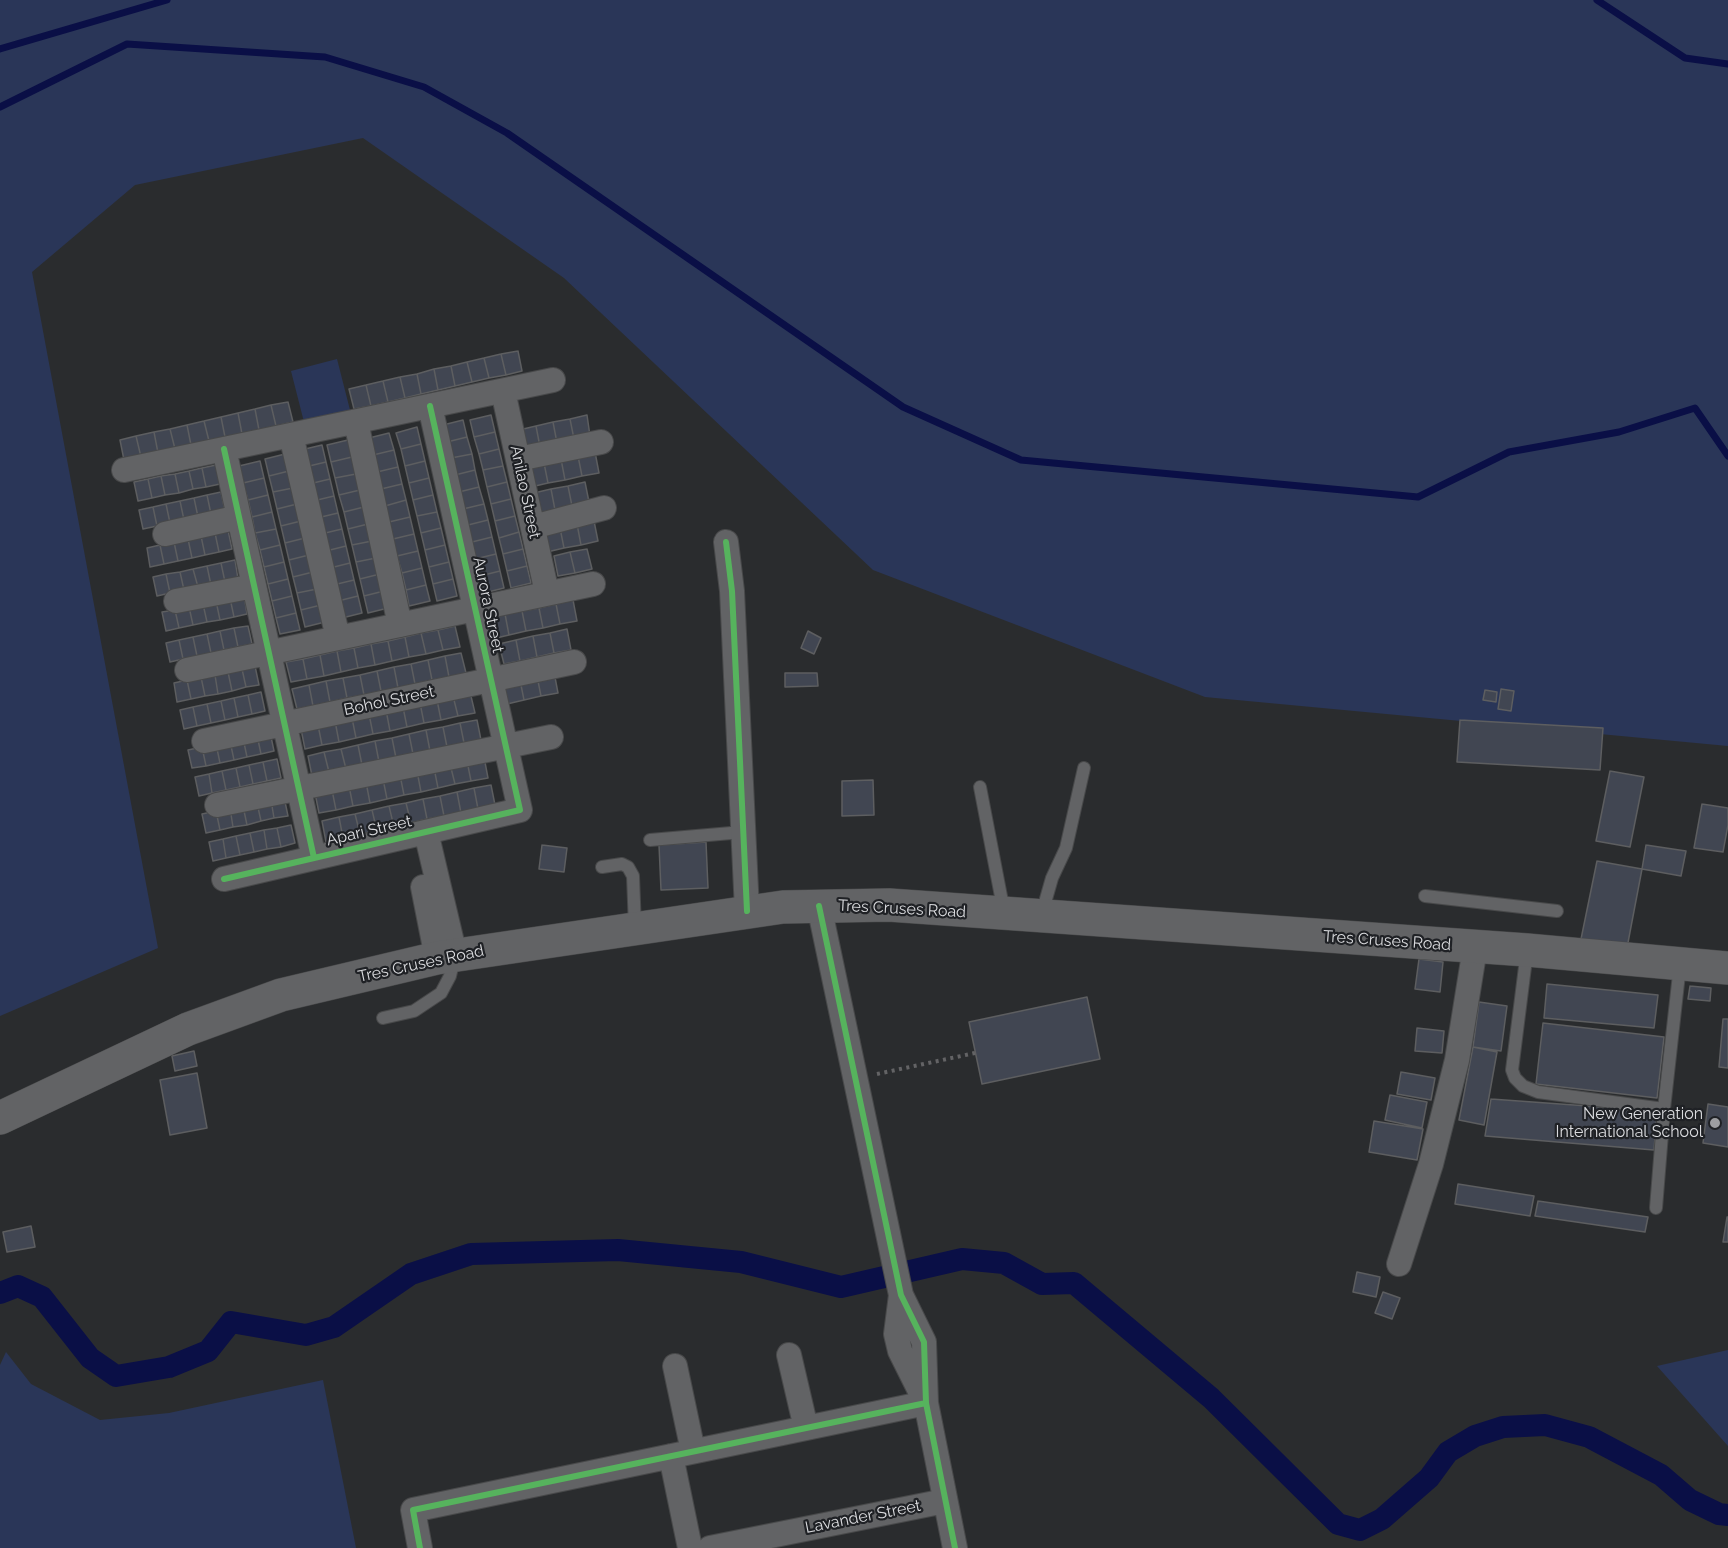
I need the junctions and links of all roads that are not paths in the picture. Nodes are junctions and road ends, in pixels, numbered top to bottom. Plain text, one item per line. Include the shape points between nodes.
1 (553, 380) dead end
2 (503, 391) junction
3 (430, 406) junction
4 (356, 422) junction
5 (291, 435) junction
6 (601, 442) dead end
7 (224, 449) junction
8 (518, 459) junction
9 (124, 470) dead end
10 (604, 508) dead end
11 (239, 516) junction
12 (533, 527) junction
13 (165, 534) dead end
14 (726, 542) dead end
15 (592, 584) dead end
16 (254, 586) junction
17 (547, 593) junction
18 (176, 602) dead end
19 (475, 609) junction
20 (400, 625) junction
21 (338, 638) junction
22 (269, 653) junction
23 (574, 662) dead end
24 (187, 670) dead end
25 (491, 680) junction
26 (285, 724) junction
27 (551, 736) dead end
28 (204, 741) dead end
29 (506, 746) junction
30 (1084, 768) dead end
31 (980, 787) dead end
32 (298, 789) junction
33 (217, 805) dead end
34 (520, 810) joint
35 (743, 832) junction
36 (419, 833) junction
37 (650, 840) dead end
38 (314, 858) junction
39 (602, 867) dead end
40 (224, 879) dead end
41 (1425, 896) dead end
42 (819, 906) junction
43 (747, 911) junction
44 (1557, 911) dead end
45 (1004, 915) junction
46 (1044, 917) junction
47 (635, 929) junction
48 (1475, 948) junction
49 (1527, 950) junction
50 (446, 956) junction
51 (1680, 965) junction
52 (1728, 968) edge
53 (383, 1018) dead end
54 (1664, 1108) junction
55 (0, 1118) edge
56 (1656, 1208) dead end
57 (1399, 1264) dead end
58 (789, 1355) dead end
59 (675, 1366) dead end
60 (926, 1403) junction
61 (806, 1428) junction
62 (682, 1454) junction
63 (945, 1501) junction
64 (420, 1548) edge
65 (690, 1548) edge
66 (710, 1548) edge
67 (955, 1548) edge

1 - 2 street
2 - 3 street
2 - 8 street, Anilao Street
3 - 4 street
3 - 19 street, Aurora Street
4 - 5 street
4 - 20 street
5 - 7 street
5 - 21 street
6 - 8 street
7 - 9 street
7 - 11 street
8 - 12 street, Anilao Street
10 - 12 street
11 - 13 street
11 - 16 street
12 - 17 street, Anilao Street
14 - 35 street via 732,591
15 - 17 street
16 - 18 street
16 - 22 street
17 - 19 street
19 - 20 street
19 - 25 street, Aurora Street
20 - 21 street
21 - 22 street
22 - 24 street
22 - 26 street
23 - 25 street, Bohol Street
25 - 26 street, Bohol Street
25 - 29 street, Aurora Street
26 - 28 street, Bohol Street
26 - 32 street
27 - 29 street
29 - 32 street
29 - 34 street, Aurora Street
30 - 46 lane via 1066,848 1052,878
31 - 45 lane
32 - 33 street
32 - 38 street
34 - 36 street, Apari Street
35 - 37 lane
35 - 43 street
36 - 38 street, Apari Street
36 - 50 street
38 - 40 street, Apari Street
39 - 47 lane via 622,864 633,876
41 - 44 lane
42 - 43 main road, Tres Cruses Road
42 - 45 main road, Tres Cruses Road via 889,905
42 - 60 street via 901,1295 924,1342
43 - 47 main road, Tres Cruses Road
45 - 46 main road, Tres Cruses Road
46 - 48 main road, Tres Cruses Road
47 - 50 main road, Tres Cruses Road
48 - 49 main road, Tres Cruses Road
48 - 57 street via 1458,1060
49 - 51 main road, Tres Cruses Road
49 - 54 lane via 1512,1070 1515,1078 1539,1092
50 - 53 lane via 450,976 441,993 414,1011
50 - 55 main road, Tres Cruses Road via 281,995 188,1029
51 - 52 main road, Tres Cruses Road
51 - 54 lane
54 - 56 lane
58 - 61 street
59 - 62 street
60 - 61 street
60 - 63 street
61 - 62 street
62 - 64 street via 413,1510
62 - 65 street
63 - 66 street, Lavander Street
63 - 67 street

